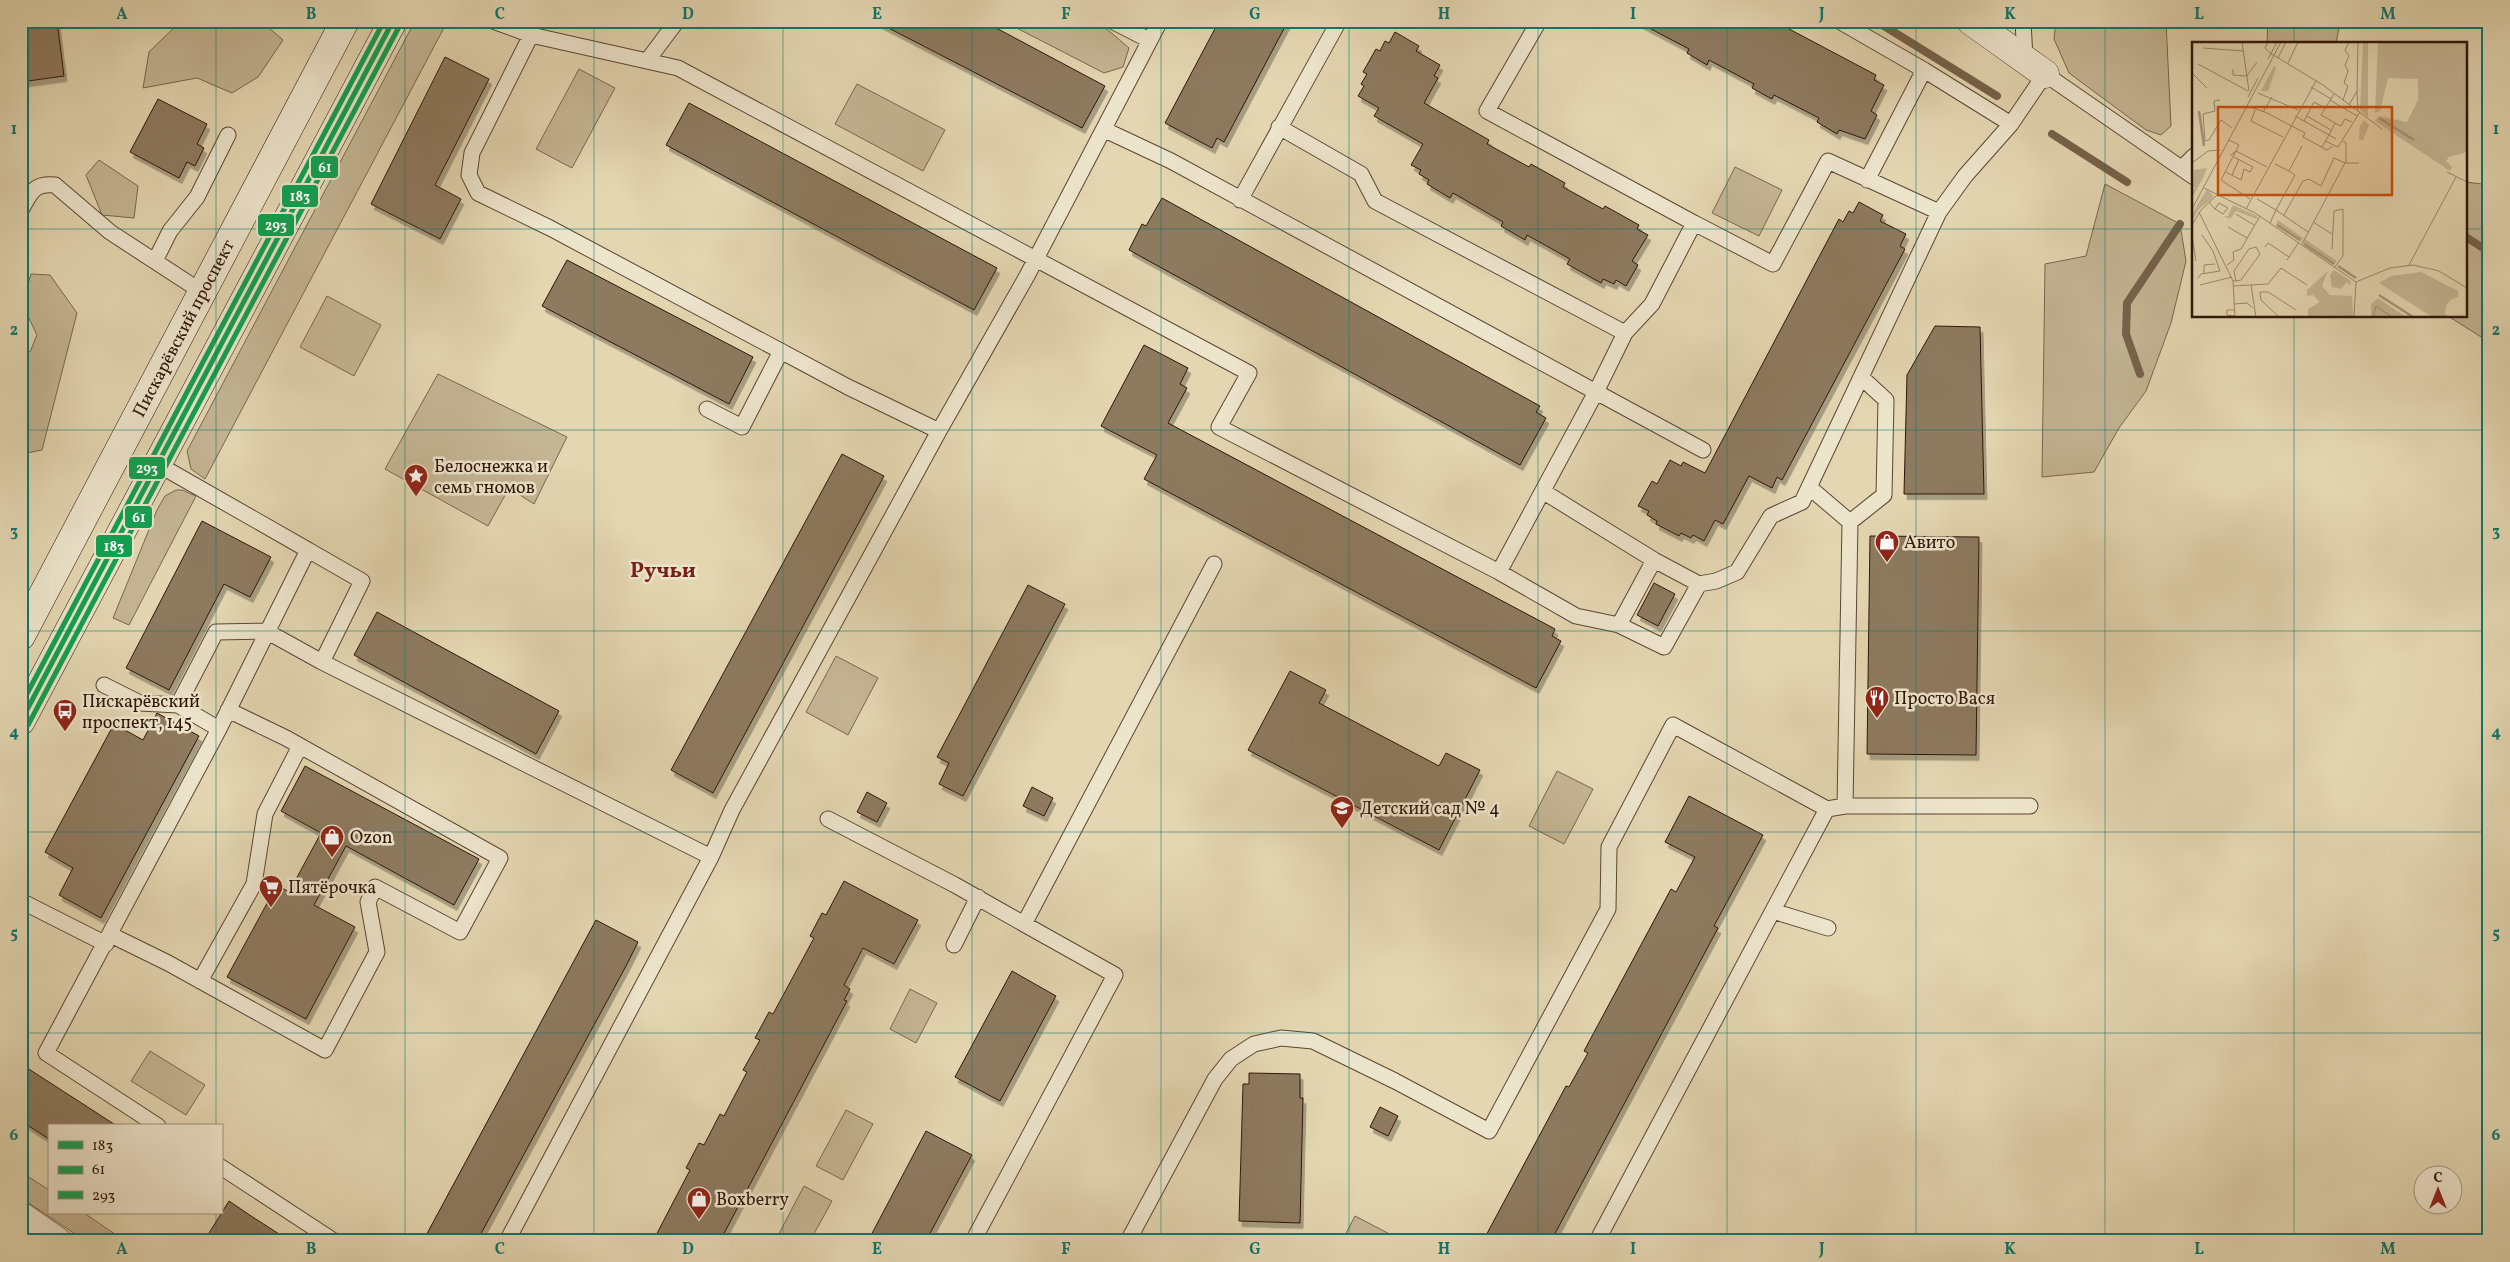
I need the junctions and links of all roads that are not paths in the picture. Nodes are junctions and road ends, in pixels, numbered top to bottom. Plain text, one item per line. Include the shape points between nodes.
1 (345, 21) edge
2 (393, 21) edge
3 (493, 21) edge
4 (677, 21) edge
5 (1112, 21) edge
6 (1160, 21) edge
7 (1339, 21) edge
8 (1539, 21) edge
9 (1839, 21) edge
10 (1971, 21) edge
11 (2023, 21) edge
12 (531, 35) junction
13 (1149, 40) junction
14 (647, 61) junction
15 (2035, 66) junction
16 (1924, 70) junction
17 (2011, 124) junction
18 (1278, 127) junction
19 (1105, 130) junction
20 (228, 135) dead end
21 (2188, 172) edge
22 (1867, 180) junction
23 (1240, 200) junction
24 (21, 210) edge
25 (1939, 212) junction
26 (1694, 222) junction
27 (1034, 258) junction
28 (155, 262) junction
29 (202, 292) junction
30 (1625, 333) junction
31 (781, 351) junction
32 (1861, 377) junction
33 (1596, 392) junction
34 (707, 409) dead end
35 (939, 431) junction
36 (1703, 450) dead end
37 (159, 466) junction
38 (1809, 487) junction
39 (1544, 492) junction
40 (1850, 522) junction
41 (308, 550) junction
42 (1654, 560) junction
43 (1214, 564) dead end
44 (1499, 572) junction
45 (1699, 584) junction
46 (25, 623) edge
47 (1619, 625) junction
48 (266, 631) junction
49 (322, 662) junction
50 (104, 684) dead end
51 (178, 705) junction
52 (228, 710) junction
53 (21, 721) edge
54 (219, 729) junction
55 (300, 746) junction
56 (1845, 806) junction
57 (2030, 806) dead end
58 (1827, 809) junction
59 (828, 819) dead end
60 (711, 857) junction
61 (978, 897) junction
62 (21, 901) edge
63 (1773, 911) junction
64 (1024, 924) junction
65 (1828, 928) dead end
66 (108, 939) junction
67 (954, 945) dead end
68 (200, 981) junction
69 (155, 1124) edge
70 (222, 1168) edge
71 (23, 1222) edge
72 (57, 1241) edge
73 (334, 1241) edge
74 (507, 1241) edge
75 (973, 1241) edge
76 (1128, 1241) edge
77 (1597, 1241) edge

1 - 29 main road, Пискарёвский проспект
2 - 37 main road
3 - 12 lane
4 - 14 lane
5 - 13 lane
6 - 13 lane
7 - 18 lane
8 - 26 lane via 1487,111
9 - 16 lane
10 - 15 main road
11 - 15 lane
12 - 14 lane
12 - 31 lane via 472,153 469,175 478,193
13 - 19 lane
14 - 27 lane via 678,68
15 - 17 lane
15 - 21 lane
16 - 17 lane
16 - 22 lane
17 - 25 lane via 1965,176
18 - 23 lane
18 - 30 lane via 1362,174 1375,201
19 - 23 lane via 1171,161
19 - 27 lane
20 - 28 lane via 197,197 170,231
22 - 25 lane
22 - 26 lane via 1828,161 1772,264
23 - 33 lane
24 - 28 lane via 33,190 43,184 55,185 110,232
25 - 32 lane
26 - 30 lane via 1652,304
27 - 35 lane
27 - 44 lane via 1249,372 1219,427
28 - 29 lane
29 - 46 main road, Пискарёвский проспект
30 - 33 lane
31 - 34 lane via 742,426
31 - 35 lane
32 - 38 lane
32 - 40 lane via 1886,400 1884,495
33 - 36 lane
33 - 39 lane
35 - 60 lane via 732,810
37 - 41 lane
37 - 53 main road
38 - 40 lane
38 - 45 lane via 1802,502 1770,516 1737,572
39 - 42 lane
39 - 44 lane
40 - 56 lane
41 - 48 lane
41 - 49 lane via 362,580
42 - 45 lane
42 - 47 lane
43 - 64 lane
44 - 47 lane via 1576,616
45 - 47 lane via 1664,647
48 - 49 lane
48 - 51 lane via 216,632
48 - 52 lane
49 - 60 lane
50 - 51 lane via 140,703
51 - 54 lane
52 - 54 lane
52 - 55 lane
54 - 66 lane
55 - 68 lane via 265,814 254,884
55 - 68 lane via 500,858 460,932 375,887 368,902 378,952 325,1050
56 - 57 lane
56 - 58 lane
58 - 63 lane
58 - 76 lane via 1674,725 1609,847 1608,909 1489,1131 1313,1041 1281,1038 1254,1044 1231,1059 1214,1079
59 - 61 lane
60 - 74 lane
61 - 64 lane
61 - 67 lane
62 - 66 lane
63 - 65 lane
63 - 77 lane
64 - 75 lane via 1115,975
66 - 68 lane
66 - 69 lane via 46,1053
70 - 73 lane
71 - 72 main road

